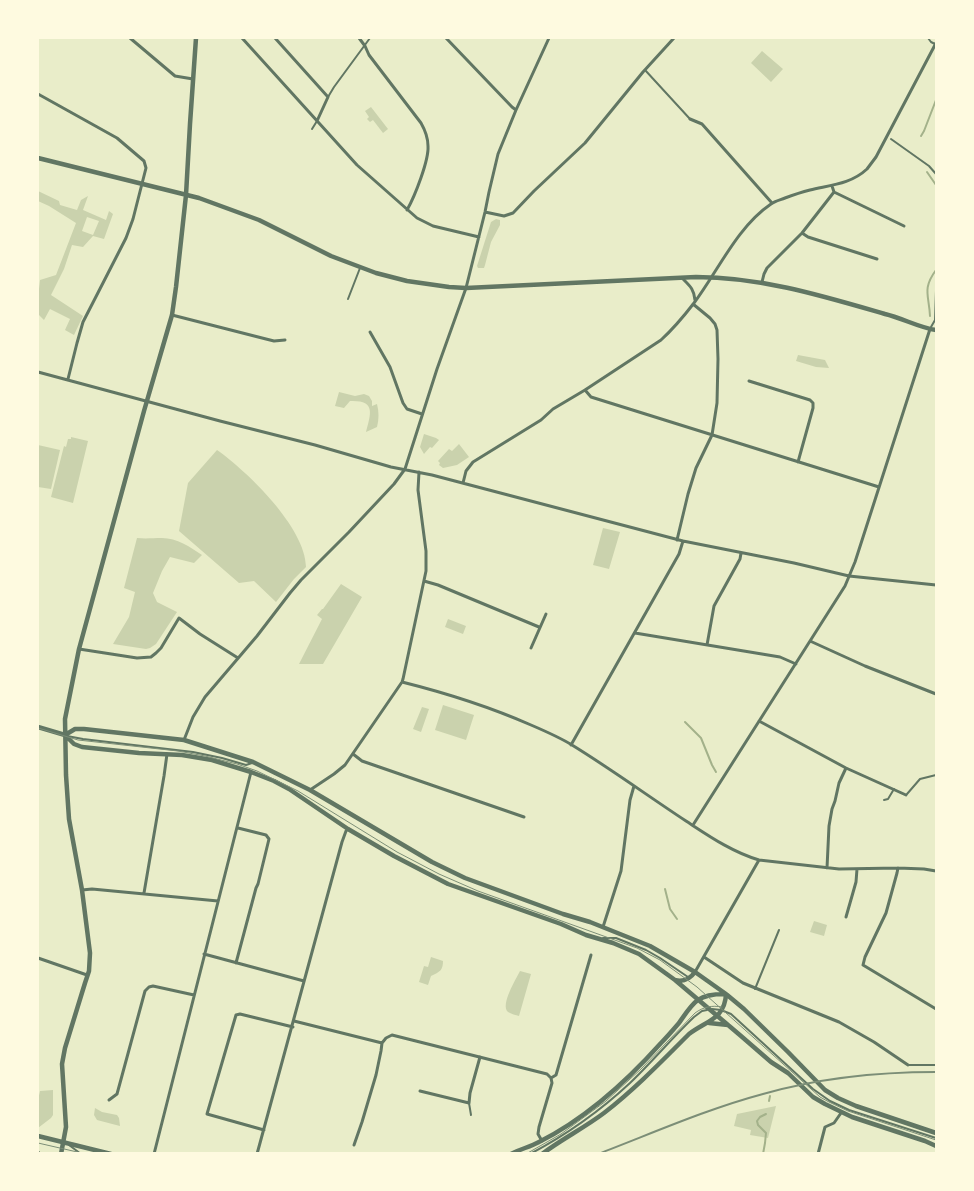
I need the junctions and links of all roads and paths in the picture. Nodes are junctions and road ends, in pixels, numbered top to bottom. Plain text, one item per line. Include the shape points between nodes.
1 (130, 38) edge
2 (196, 38) edge
3 (242, 38) edge
4 (275, 38) edge
5 (358, 38) edge
6 (370, 38) edge
7 (446, 38) edge
8 (549, 38) edge
9 (674, 38) edge
10 (928, 38) edge
11 (936, 43) edge
12 (365, 46) junction
13 (645, 70) junction
14 (193, 80) junction
15 (38, 94) edge
16 (328, 97) junction
17 (516, 110) junction
18 (690, 118) joint
19 (317, 121) junction
20 (312, 129) dead end
21 (890, 138) dead end
22 (38, 158) edge
23 (936, 174) edge
24 (143, 185) junction
25 (832, 186) junction
26 (834, 192) junction
27 (186, 195) junction
28 (772, 203) junction
29 (407, 210) junction
30 (485, 212) junction
31 (904, 226) dead end
32 (802, 232) junction
33 (479, 237) junction
34 (877, 259) dead end
35 (360, 268) junction
36 (712, 277) junction
37 (682, 278) junction
38 (762, 282) junction
39 (466, 288) junction
40 (936, 291) edge
41 (348, 300) dead end
42 (694, 303) junction
43 (172, 315) junction
44 (930, 329) junction
45 (936, 330) edge
46 (370, 332) dead end
47 (936, 336) edge
48 (285, 340) dead end
49 (38, 372) edge
50 (68, 379) junction
51 (749, 381) dead end
52 (585, 390) junction
53 (147, 401) junction
54 (422, 414) junction
55 (712, 435) junction
56 (798, 462) junction
57 (405, 469) junction
58 (419, 472) junction
59 (462, 482) junction
60 (879, 487) junction
61 (676, 540) junction
62 (683, 541) junction
63 (741, 553) junction
64 (849, 576) junction
65 (424, 582) junction
66 (936, 585) edge
67 (546, 614) dead end
68 (539, 627) junction
69 (634, 633) junction
70 (810, 641) junction
71 (707, 645) junction
72 (531, 648) dead end
73 (78, 649) junction
74 (238, 658) junction
75 (796, 664) junction
76 (402, 682) junction
77 (936, 694) edge
78 (759, 721) junction
79 (38, 727) edge
80 (65, 735) junction
81 (184, 740) junction
82 (571, 744) junction
83 (159, 748) junction
84 (167, 754) junction
85 (353, 754) junction
86 (252, 762) junction
87 (846, 768) junction
88 (251, 772) junction
89 (936, 775) edge
90 (634, 786) junction
91 (894, 789) junction
92 (310, 790) junction
93 (906, 795) joint
94 (303, 799) junction
95 (884, 800) dead end
96 (524, 817) dead end
97 (693, 825) junction
98 (238, 828) junction
99 (348, 829) junction
100 (759, 860) junction
101 (826, 868) junction
102 (898, 868) junction
103 (857, 869) junction
104 (936, 872) edge
105 (82, 890) junction
106 (144, 893) junction
107 (218, 901) junction
108 (846, 917) dead end
109 (603, 927) junction
110 (779, 930) dead end
111 (598, 938) junction
112 (204, 954) junction
113 (591, 955) dead end
114 (704, 957) junction
115 (38, 958) edge
116 (236, 963) junction
117 (695, 972) junction
118 (88, 975) junction
119 (689, 978) junction
120 (675, 980) junction
121 (304, 981) junction
122 (755, 989) junction
123 (726, 994) junction
124 (194, 995) junction
125 (698, 1000) junction
126 (710, 1009) junction
127 (936, 1009) edge
128 (721, 1010) junction
129 (717, 1015) junction
130 (294, 1021) junction
131 (710, 1023) junction
132 (729, 1026) junction
133 (292, 1027) junction
134 (382, 1043) junction
135 (480, 1057) junction
136 (936, 1065) edge
137 (908, 1066) joint
138 (551, 1078) junction
139 (420, 1091) dead end
140 (109, 1100) dead end
141 (469, 1103) junction
142 (841, 1113) junction
143 (471, 1114) dead end
144 (264, 1130) junction
145 (936, 1132) edge
146 (38, 1136) edge
147 (936, 1138) edge
148 (542, 1141) junction
149 (64, 1142) junction
150 (354, 1145) dead end
151 (936, 1146) edge
152 (61, 1154) edge
153 (81, 1154) edge
154 (111, 1154) edge
155 (154, 1154) edge
156 (257, 1154) edge
157 (511, 1154) edge
158 (530, 1154) edge
159 (542, 1154) edge
160 (818, 1154) edge

1 - 14 street via 175,76
2 - 14 street
3 - 19 street
4 - 16 street
5 - 12 street
6 - 12 lane
7 - 17 street
8 - 17 street
9 - 13 street
10 - 11 lane
11 - 25 street via 868,168 844,183
12 - 16 lane
12 - 29 street via 426,133 428,155
13 - 18 lane
13 - 30 street via 585,143 510,215
14 - 27 street
15 - 24 street via 117,138 136,154 146,168
16 - 19 street
17 - 30 street via 495,164
18 - 28 street via 702,124
19 - 20 lane
19 - 29 street via 357,165
21 - 23 lane
22 - 24 street
24 - 27 street
24 - 50 street via 126,238 83,322
25 - 26 street
25 - 28 street
26 - 31 street
26 - 32 street
27 - 35 street via 259,220
27 - 43 street
28 - 36 street via 752,219
29 - 33 street via 433,226
30 - 33 street
32 - 34 street via 808,237
32 - 38 street via 767,268
33 - 39 street
35 - 39 street via 407,281
35 - 41 lane
36 - 37 street
36 - 38 street
36 - 42 street
37 - 39 street
37 - 42 street via 694,293
38 - 44 street via 822,296
39 - 54 street
40 - 44 lane via 935,320
42 - 52 street via 661,340
42 - 55 street via 716,324 717,330 717,404
43 - 48 street via 274,341
43 - 53 street
44 - 45 street
44 - 47 street
44 - 60 street
46 - 54 street via 390,368 403,403
49 - 50 street
50 - 53 street
51 - 56 street via 813,403
52 - 55 street via 591,397
52 - 59 street via 473,462
53 - 57 street
53 - 73 street
54 - 57 street
55 - 56 street
55 - 61 street via 696,468
56 - 60 street
57 - 58 street
57 - 74 street via 349,532 300,580
58 - 59 street
58 - 65 street via 418,490 427,559
59 - 61 street
60 - 64 street
61 - 62 street
62 - 63 street
62 - 69 street via 679,554
63 - 64 street
63 - 71 street via 714,606
64 - 66 street
64 - 70 street
65 - 68 street
65 - 76 street
67 - 68 street
68 - 72 street
69 - 71 street
69 - 82 street
70 - 75 street
70 - 77 street
71 - 75 street via 780,657
73 - 74 street via 137,658 151,657 161,648 179,618
73 - 80 street
74 - 81 street via 200,705
75 - 78 street
76 - 82 street via 476,703
76 - 85 street
78 - 87 street
78 - 97 street
79 - 80 street
80 - 81 street via 84,728
80 - 83 lane
80 - 84 street via 74,744 82,746
80 - 105 street via 69,819
81 - 86 street
82 - 90 street
83 - 84 lane
83 - 86 lane via 206,754 246,765
84 - 88 street via 212,760
84 - 106 street
85 - 92 street via 345,765
85 - 96 street via 362,761
86 - 92 street
87 - 91 street
87 - 101 street via 832,809
88 - 94 street
88 - 98 street
89 - 93 lane via 920,779
90 - 97 street
90 - 109 street via 621,871
91 - 93 street
91 - 95 lane
92 - 94 street
92 - 109 street via 457,874
94 - 99 street
97 - 100 street via 729,848
98 - 107 street
98 - 116 street via 266,835 269,839
99 - 111 street via 448,884
99 - 121 street
100 - 101 street
100 - 114 street
101 - 103 street
102 - 103 street
102 - 104 street
102 - 127 street via 886,913 863,965
103 - 108 street
105 - 106 street
105 - 118 street via 90,953
106 - 107 street
107 - 112 street
109 - 117 street via 650,946
110 - 122 lane
111 - 119 lane via 616,938 646,950
111 - 120 street via 639,954
112 - 116 street
112 - 124 street
113 - 138 street via 556,1075
114 - 117 street
114 - 122 street
115 - 118 street
116 - 121 street
117 - 119 street
117 - 123 street
118 - 149 street via 62,1064
119 - 120 street
120 - 125 street
121 - 130 street
122 - 137 street via 839,1022
123 - 125 street via 709,995
123 - 128 street
123 - 145 street via 838,1098
124 - 140 street via 153,986 145,991 117,1094
124 - 155 street
125 - 126 street
125 - 148 street via 611,1093
126 - 128 lane
126 - 129 street
126 - 158 lane via 694,1017 602,1107
128 - 129 street
128 - 147 lane via 731,1014 830,1101
129 - 131 street
129 - 132 street
130 - 133 street
130 - 134 street
131 - 132 street
131 - 159 street via 695,1029 643,1080 604,1112
132 - 142 street via 813,1097
133 - 144 street
133 - 144 street via 237,1014 207,1114
134 - 135 street via 392,1035
134 - 150 street via 376,1076
135 - 138 street via 547,1074
135 - 141 street
136 - 137 lane
138 - 148 street via 538,1131
139 - 141 street
141 - 143 lane
142 - 151 street
142 - 160 street via 834,1123 825,1128
144 - 156 street
146 - 149 street
148 - 157 street
149 - 152 street
149 - 153 lane
149 - 154 street

